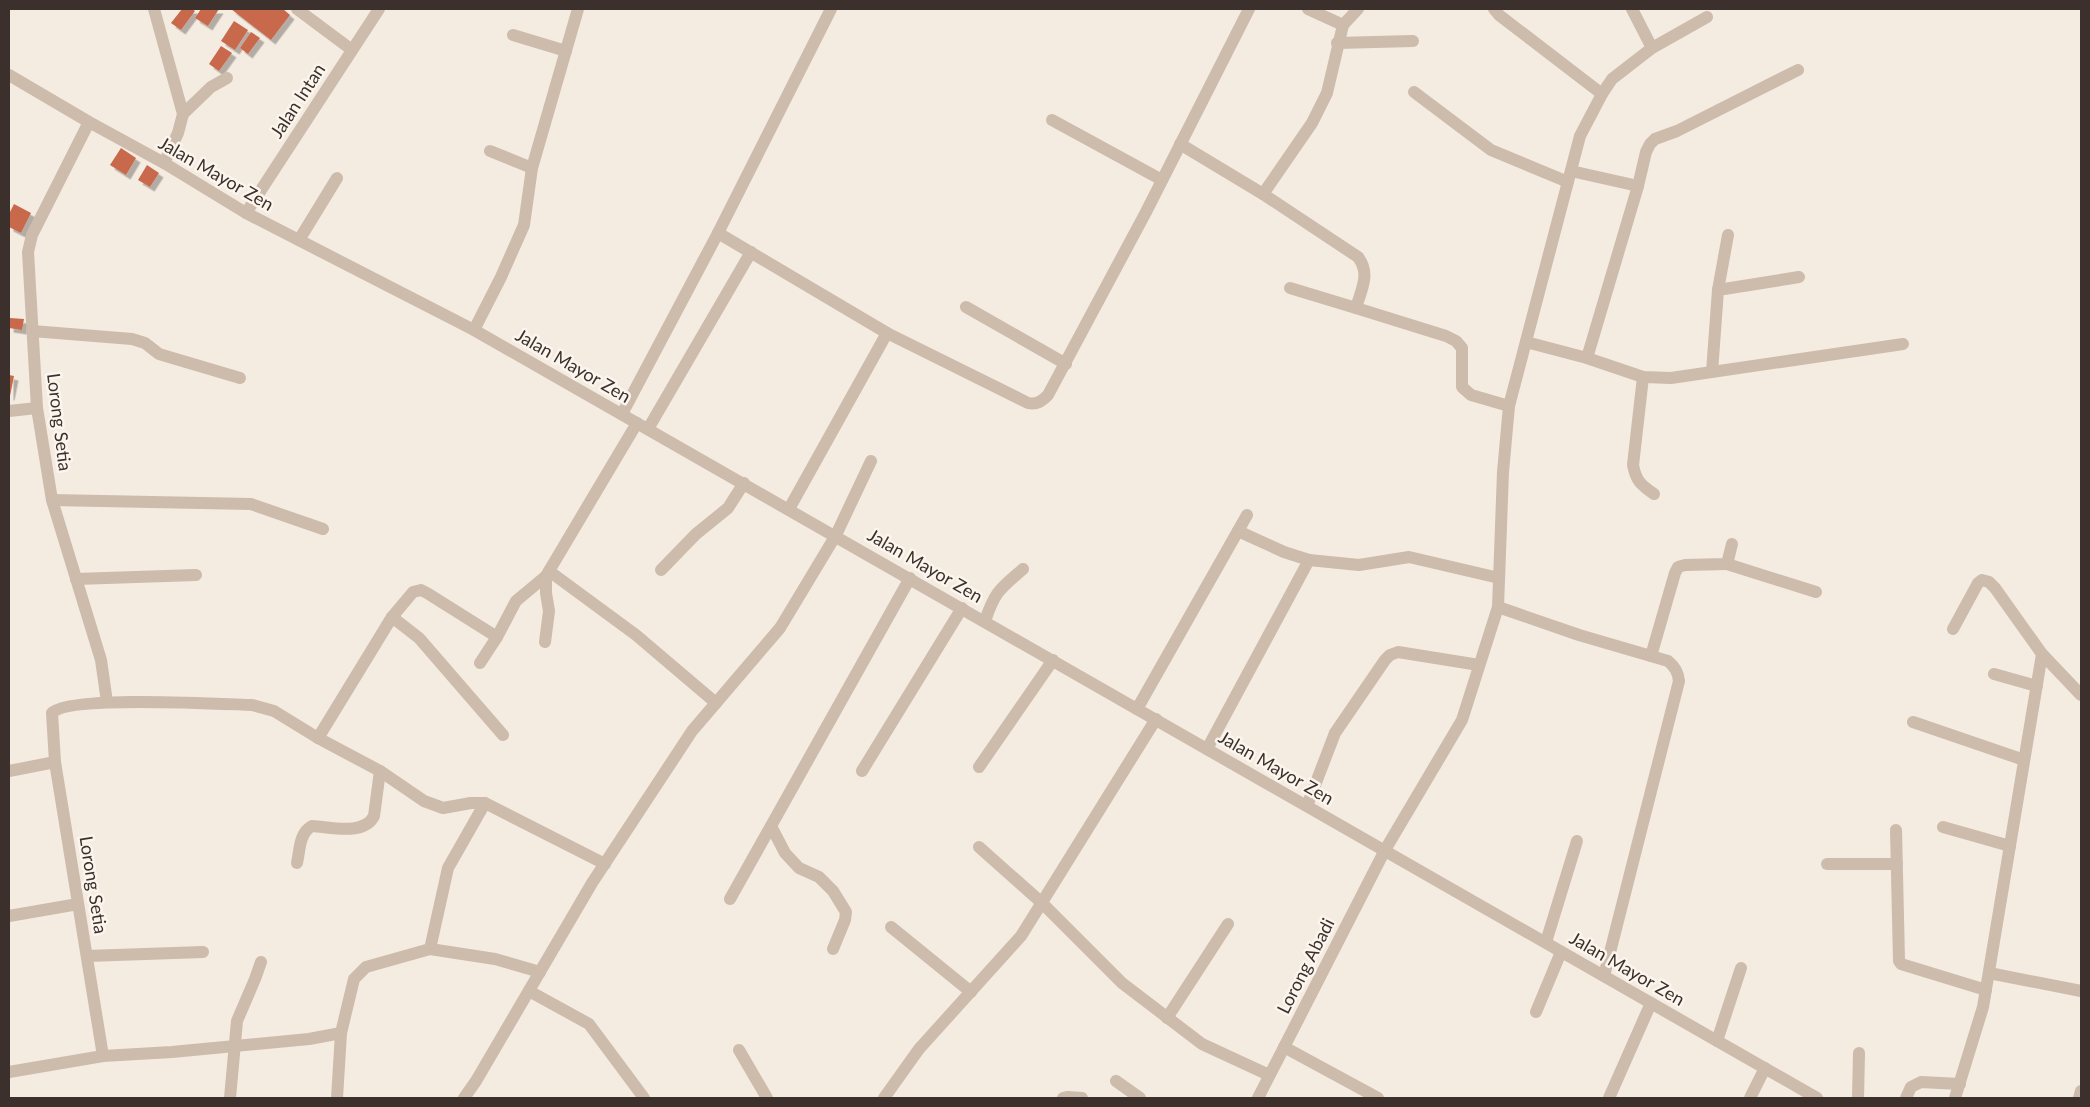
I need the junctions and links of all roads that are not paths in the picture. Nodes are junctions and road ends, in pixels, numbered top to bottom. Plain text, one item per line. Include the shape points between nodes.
1 (154, 9) edge
2 (296, 9) edge
3 (379, 9) edge
4 (578, 9) edge
5 (831, 9) edge
6 (1249, 9) edge
7 (1308, 9) edge
8 (1358, 9) edge
9 (1494, 9) edge
10 (1632, 9) edge
11 (1707, 17) dead end
12 (1343, 25) junction
13 (514, 35) dead end
14 (1413, 41) dead end
15 (1337, 43) junction
16 (1652, 48) junction
17 (352, 50) junction
18 (566, 51) junction
19 (1798, 70) dead end
20 (9, 75) edge
21 (227, 78) dead end
22 (1414, 92) dead end
23 (1602, 94) junction
24 (183, 114) junction
25 (1052, 120) dead end
26 (89, 122) junction
27 (1180, 144) junction
28 (490, 151) dead end
29 (164, 163) junction
30 (532, 168) junction
31 (1569, 176) junction
32 (337, 178) dead end
33 (1162, 180) junction
34 (1638, 186) junction
35 (1263, 194) junction
36 (246, 213) junction
37 (718, 232) junction
38 (1728, 235) dead end
39 (299, 240) junction
40 (751, 252) junction
41 (1799, 277) dead end
42 (1290, 288) dead end
43 (1718, 290) junction
44 (966, 307) dead end
45 (1356, 308) junction
46 (474, 330) junction
47 (32, 331) junction
48 (887, 333) junction
49 (1526, 342) junction
50 (1903, 344) dead end
51 (1587, 358) junction
52 (1066, 364) junction
53 (1712, 372) junction
54 (1643, 377) junction
55 (240, 378) dead end
56 (1509, 406) junction
57 (37, 408) junction
58 (9, 411) edge
59 (622, 414) junction
60 (642, 426) junction
61 (871, 461) dead end
62 (744, 483) junction
63 (1654, 494) dead end
64 (52, 500) junction
65 (789, 509) junction
66 (1247, 515) dead end
67 (324, 530) dead end
68 (1238, 531) junction
69 (836, 535) junction
70 (1732, 544) dead end
71 (1309, 560) junction
72 (1727, 564) junction
73 (1023, 569) dead end
74 (661, 570) dead end
75 (548, 574) junction
76 (196, 575) dead end
77 (910, 578) junction
78 (1499, 578) junction
79 (76, 579) junction
80 (1816, 592) dead end
81 (1498, 607) junction
82 (962, 608) junction
83 (392, 618) junction
84 (985, 621) junction
85 (1953, 629) dead end
86 (497, 637) junction
87 (545, 642) dead end
88 (2042, 654) junction
89 (1652, 656) junction
90 (1054, 660) junction
91 (480, 662) dead end
92 (1479, 665) junction
93 (1994, 674) dead end
94 (2036, 686) junction
95 (2081, 695) edge
96 (107, 702) junction
97 (716, 703) junction
98 (1137, 708) junction
99 (1156, 719) junction
100 (1913, 722) dead end
101 (503, 735) dead end
102 (318, 738) junction
103 (1207, 749) junction
104 (2024, 760) junction
105 (55, 762) junction
106 (979, 768) dead end
107 (9, 771) edge
108 (380, 771) junction
109 (862, 771) dead end
110 (484, 803) junction
111 (1307, 806) junction
112 (771, 826) junction
113 (1943, 828) dead end
114 (1896, 830) dead end
115 (1577, 841) dead end
116 (2010, 846) junction
117 (979, 847) dead end
118 (1384, 850) junction
119 (297, 863) dead end
120 (605, 864) junction
121 (1827, 864) dead end
122 (1897, 864) junction
123 (730, 899) dead end
124 (1042, 903) junction
125 (78, 904) junction
126 (9, 916) edge
127 (1228, 924) dead end
128 (890, 927) dead end
129 (1546, 942) junction
130 (430, 949) junction
131 (833, 949) dead end
132 (203, 952) dead end
133 (1562, 952) junction
134 (87, 956) junction
135 (261, 962) dead end
136 (1741, 968) dead end
137 (540, 972) junction
138 (1989, 973) junction
139 (1604, 976) junction
140 (529, 990) junction
141 (1986, 990) junction
142 (2081, 991) edge
143 (971, 992) junction
144 (1651, 1003) junction
145 (1536, 1012) dead end
146 (1167, 1018) junction
147 (341, 1033) junction
148 (1717, 1041) junction
149 (233, 1046) junction
150 (1284, 1047) junction
151 (739, 1050) dead end
152 (1859, 1052) dead end
153 (103, 1056) junction
154 (1765, 1068) junction
155 (9, 1072) edge
156 (1269, 1076) junction
157 (1116, 1081) dead end
158 (1960, 1084) junction
159 (2081, 1091) edge
160 (230, 1098) edge
161 (337, 1098) edge
162 (464, 1098) edge
163 (644, 1098) edge
164 (767, 1098) edge
165 (884, 1098) edge
166 (1063, 1098) edge
167 (1082, 1098) edge
168 (1140, 1098) edge
169 (1258, 1098) edge
170 (1378, 1098) edge
171 (1609, 1098) edge
172 (1750, 1098) edge
173 (1817, 1098) edge
174 (1858, 1098) edge
175 (1906, 1098) edge
176 (1956, 1098) edge
177 (2079, 1098) edge

1 - 24 street
2 - 17 street
3 - 17 street, Jalan Intan
4 - 18 street
5 - 37 street
6 - 27 street
7 - 12 street
8 - 12 street
9 - 23 street
10 - 16 street
11 - 16 street, Lorong Abadi
12 - 15 street
13 - 18 street
14 - 15 street
15 - 35 street via 1327,93 1312,122
16 - 23 street, Lorong Abadi via 1612,79
17 - 36 street, Jalan Intan
18 - 30 street
19 - 34 street via 1677,132 1655,139 1646,152
20 - 26 street, Jalan Mayor Zen
21 - 24 street via 211,87
22 - 31 street via 1491,150
23 - 31 street, Lorong Abadi via 1580,136
24 - 29 street
25 - 33 street
26 - 29 street, Jalan Mayor Zen
26 - 47 street, Lorong Setia via 32,235 28,252
27 - 33 street
27 - 35 street
28 - 30 street
29 - 36 street, Jalan Mayor Zen
30 - 46 street via 524,226
31 - 34 street
31 - 49 street, Lorong Abadi
32 - 39 street
33 - 52 street
34 - 51 street
35 - 45 street via 1358,257 1365,266 1366,274
36 - 39 street, Jalan Mayor Zen
37 - 40 street
37 - 59 street
38 - 43 street
39 - 46 street, Jalan Mayor Zen
40 - 48 street
40 - 60 street
41 - 43 street
42 - 45 street
43 - 53 street
44 - 52 street
45 - 56 street via 1456,341 1462,348 1462,386 1471,395
46 - 59 street, Jalan Mayor Zen
47 - 55 street via 132,339 159,354
47 - 57 street, Lorong Setia
48 - 52 street via 1034,404 1048,395
48 - 65 street
49 - 51 street
49 - 56 street, Lorong Abadi
50 - 53 street
51 - 54 street
53 - 54 street via 1671,378
54 - 63 street via 1633,465 1639,484
56 - 78 street, Lorong Abadi
57 - 58 street
57 - 64 street, Lorong Setia
59 - 60 street, Jalan Mayor Zen
60 - 62 street, Jalan Mayor Zen
60 - 75 street
61 - 69 street
62 - 65 street, Jalan Mayor Zen
62 - 74 street via 728,508 696,534
64 - 67 street via 251,504
64 - 79 street, Lorong Setia
65 - 69 street, Jalan Mayor Zen
66 - 68 street
68 - 71 street
68 - 98 street
69 - 77 street, Jalan Mayor Zen
69 - 97 street via 780,628
70 - 72 street
71 - 78 street via 1359,565 1409,557
71 - 103 street
72 - 80 street
72 - 89 street via 1678,567
73 - 84 street via 999,589
75 - 86 street via 516,601
75 - 87 street via 546,593 549,611
75 - 97 street via 636,634
76 - 79 street
77 - 82 street, Jalan Mayor Zen
77 - 112 street
78 - 81 street, Lorong Abadi
79 - 96 street, Lorong Setia via 101,660
81 - 89 street
81 - 92 street, Lorong Abadi
82 - 84 street, Jalan Mayor Zen
82 - 109 street
83 - 86 street via 413,592 421,590
83 - 101 street via 420,638
83 - 102 street
84 - 90 street, Jalan Mayor Zen
85 - 88 street via 1982,580 1995,588
86 - 91 street
88 - 94 street
88 - 95 street
89 - 139 street via 1674,666 1679,681
90 - 98 street, Jalan Mayor Zen
90 - 106 street
92 - 111 street via 1398,652 1390,655 1335,733
92 - 118 street, Lorong Abadi via 1462,720
93 - 94 street
94 - 104 street
96 - 102 street via 252,705 274,711
96 - 105 street, Lorong Setia via 61,707 54,711
97 - 120 street via 692,731
98 - 99 street, Jalan Mayor Zen
99 - 103 street, Jalan Mayor Zen
99 - 124 street
100 - 104 street
102 - 108 street
103 - 111 street, Jalan Mayor Zen
104 - 116 street
105 - 107 street
105 - 125 street, Lorong Setia
108 - 110 street via 424,801 443,808
108 - 119 street via 374,816 370,822 360,828 312,826 302,836
110 - 120 street
110 - 130 street via 448,868
111 - 118 street, Jalan Mayor Zen
112 - 123 street
112 - 131 street via 785,853 799,868 819,877 846,912
113 - 116 street
114 - 122 street
115 - 129 street
116 - 138 street
117 - 124 street
118 - 129 street, Jalan Mayor Zen
118 - 150 street, Lorong Abadi
120 - 137 street
121 - 122 street
122 - 141 street via 1899,962
124 - 143 street via 1021,936
124 - 146 street via 1122,983
125 - 126 street
125 - 134 street, Lorong Setia
127 - 146 street
128 - 143 street
129 - 133 street, Jalan Mayor Zen
130 - 137 street via 495,959
130 - 147 street via 366,967 354,979
132 - 134 street
133 - 139 street, Jalan Mayor Zen
133 - 145 street
134 - 153 street, Lorong Setia
135 - 149 street via 238,1014
136 - 148 street
137 - 140 street
138 - 141 street
138 - 142 street
139 - 144 street, Jalan Mayor Zen
140 - 162 street
140 - 163 street via 589,1024
141 - 158 street
143 - 165 street via 919,1049
144 - 148 street, Jalan Mayor Zen
144 - 171 street
146 - 156 street via 1202,1044
147 - 149 street
147 - 161 street
148 - 154 street, Jalan Mayor Zen
149 - 153 street
149 - 160 street
150 - 156 street, Lorong Abadi
150 - 170 street
151 - 164 street
152 - 174 street
153 - 155 street
154 - 172 street
154 - 173 street, Jalan Mayor Zen
156 - 169 street, Lorong Abadi
157 - 168 street
158 - 175 street via 1922,1082 1911,1087
158 - 176 street
159 - 177 street
166 - 167 street

